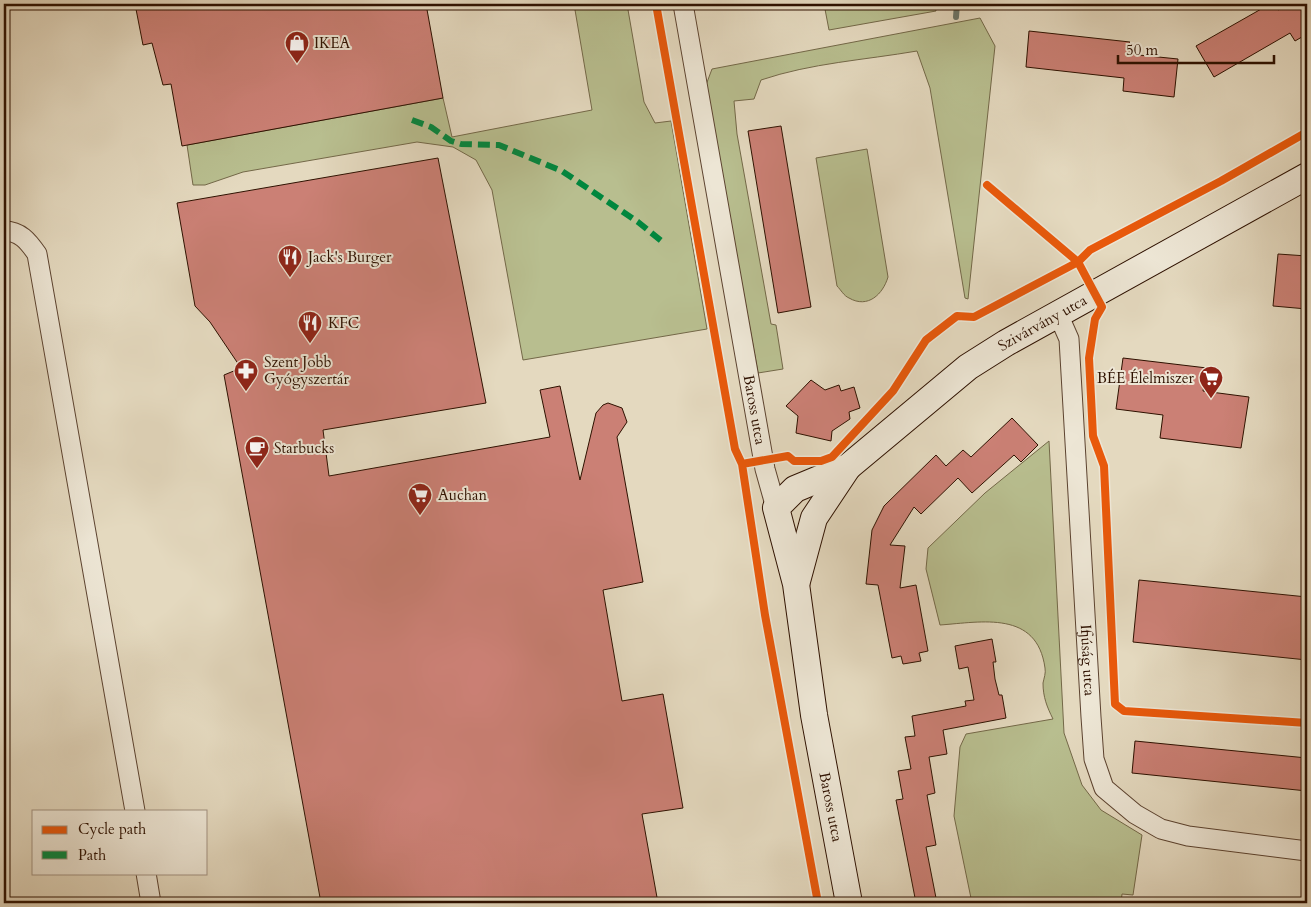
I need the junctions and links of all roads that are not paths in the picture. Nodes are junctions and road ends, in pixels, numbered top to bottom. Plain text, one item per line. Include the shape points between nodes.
1 (683, 4) edge
2 (1307, 176) edge
3 (4, 231) edge
4 (1058, 314) junction
5 (848, 466) junction
6 (776, 508) junction
7 (796, 584) junction
8 (135, 810) edge
9 (1307, 851) edge
10 (146, 874) edge
11 (151, 903) edge
12 (849, 903) edge

1 - 6 street, Baross utca via 765,469
2 - 4 street, Szivárvány utca
3 - 8 street via 12,231 27,239 37,254
4 - 5 street, Szivárvány utca via 968,367
4 - 9 street, Ifjúság utca via 1070,340 1090,717 1094,759 1104,788 1135,814 1161,829 1188,836
5 - 6 street, Szivárvány utca via 795,489
5 - 7 street, Szivárvány utca via 814,518
6 - 7 street, Baross utca
7 - 12 street, Baross utca via 814,715
10 - 11 street

